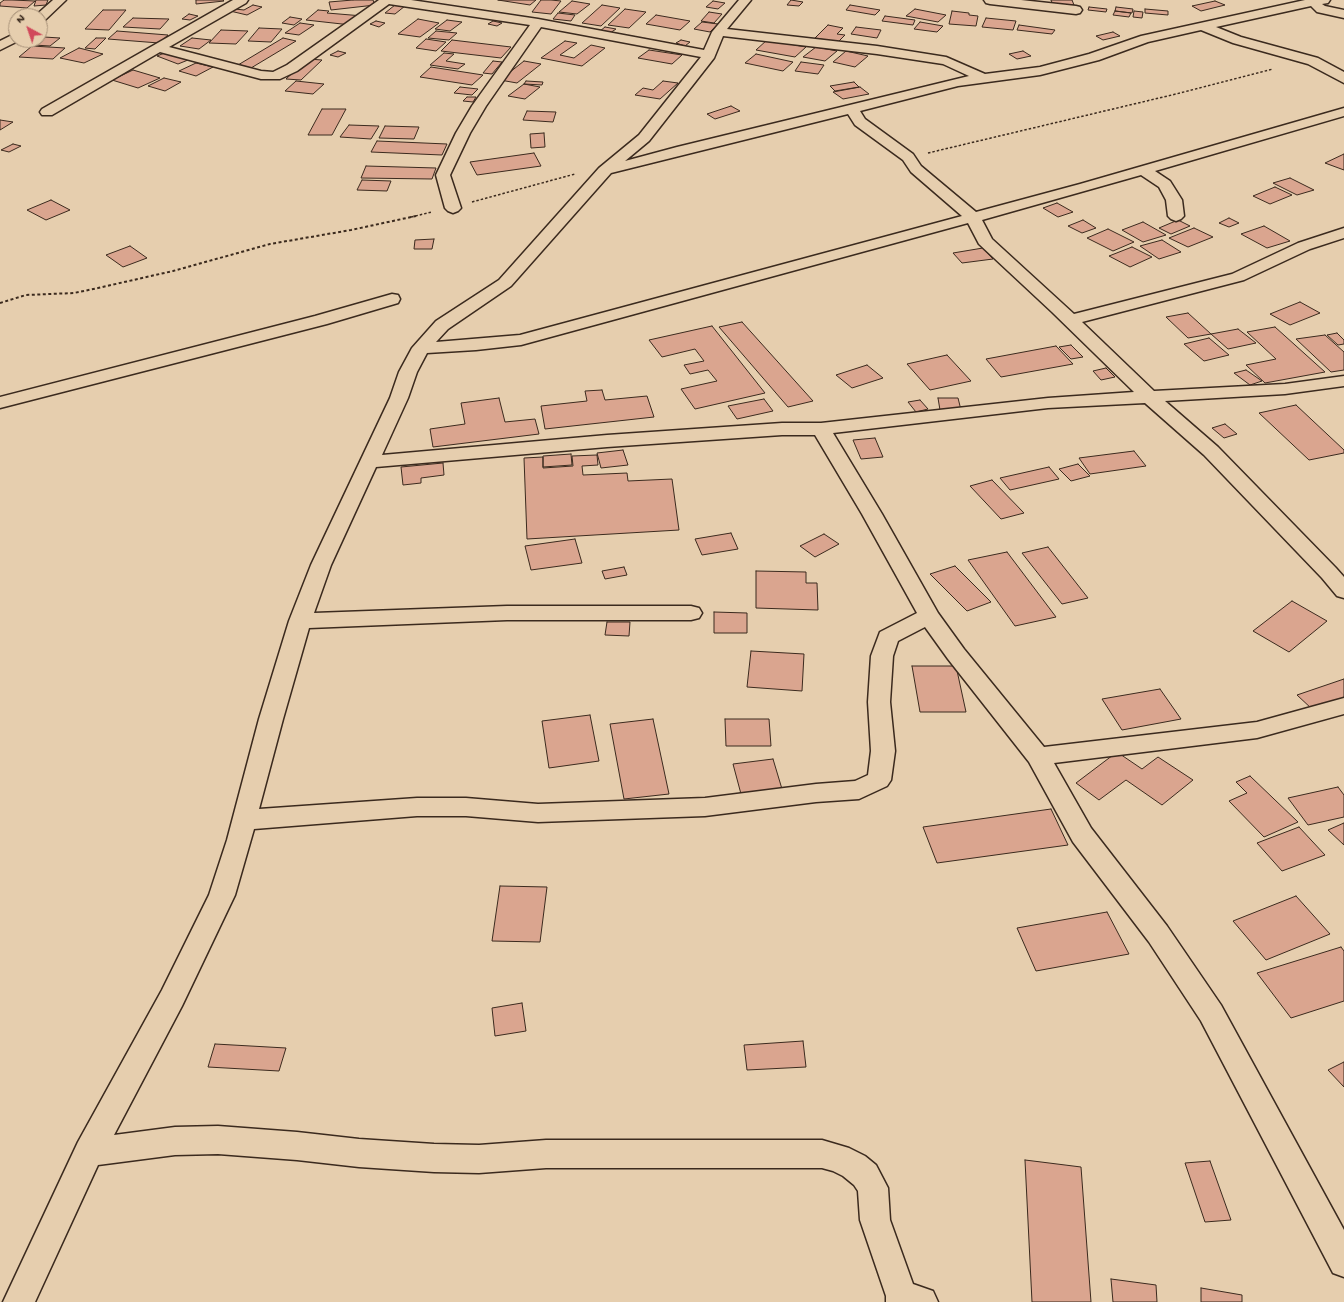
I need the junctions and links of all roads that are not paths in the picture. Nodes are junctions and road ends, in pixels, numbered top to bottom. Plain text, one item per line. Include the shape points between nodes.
1 (60, 0) edge
2 (242, 0) edge
3 (387, 0) edge
4 (745, 0) edge
5 (990, 0) edge
6 (1316, 1) edge
7 (1076, 10) dead end
8 (48, 11) edge
9 (1344, 14) edge
10 (538, 23) junction
11 (1201, 26) junction
12 (718, 32) junction
13 (158, 48) junction
14 (709, 55) junction
15 (983, 78) junction
16 (1344, 79) edge
17 (852, 109) junction
18 (46, 112) dead end
19 (1344, 112) edge
20 (644, 138) junction
21 (677, 151) junction
22 (1142, 170) junction
23 (604, 171) junction
24 (453, 208) road end
25 (1176, 216) dead end
26 (973, 217) junction
27 (1344, 233) edge
28 (392, 299) dead end
29 (1070, 320) junction
30 (421, 348) junction
31 (1344, 381) edge
32 (1148, 396) junction
33 (0, 403) edge
34 (821, 429) junction
35 (369, 462) junction
36 (1337, 572) edge
37 (1344, 591) edge
38 (691, 613) dead end
39 (929, 616) junction
40 (300, 621) junction
41 (1344, 706) edge
42 (1038, 756) junction
43 (244, 820) junction
44 (89, 1152) junction
45 (1344, 1262) edge
46 (909, 1300) edge
47 (19, 1302) edge

1 - 8 street
2 - 13 street
3 - 10 street
3 - 13 street via 292,68 275,76 261,75
4 - 12 street
5 - 7 street
6 - 9 street via 1321,9
6 - 11 street
10 - 14 street
10 - 24 street via 463,133 444,175
11 - 15 street via 1145,39 1060,67
11 - 16 street via 1237,40 1313,60
12 - 14 street
12 - 15 street via 877,50 946,61
13 - 18 street
14 - 20 street
15 - 17 street
17 - 21 street
17 - 26 street via 860,122 908,158 916,169
19 - 22 street
20 - 21 street
20 - 23 street
21 - 23 street
22 - 25 street via 1165,184 1174,200
22 - 26 street
23 - 30 street via 505,283 442,325
26 - 29 street via 985,240
26 - 30 street via 521,340
27 - 29 street via 1304,246 1238,277
28 - 33 street via 321,320
29 - 32 street
30 - 35 street
31 - 32 street via 1285,389
32 - 34 street via 1048,403
32 - 36 street via 1211,451
34 - 35 street via 782,429 607,441
34 - 39 street
35 - 40 street via 321,565
36 - 37 street
38 - 40 street via 506,614
39 - 42 street via 956,654
39 - 43 street via 888,637 882,656 879,702 883,751 879,780 859,790 706,807 538,813 466,807 417,807
40 - 43 street
41 - 42 street via 1257,730
42 - 45 street via 1082,835 1158,934 1211,1013
43 - 44 street via 222,895 172,998
44 - 46 street via 175,1141 218,1140 434,1158 546,1154 822,1154 854,1166 865,1175 873,1188 875,1220
44 - 47 street

